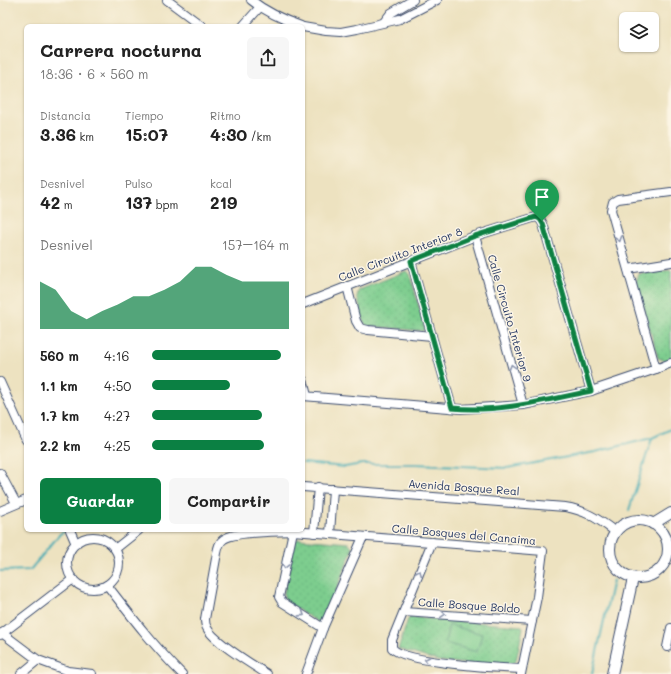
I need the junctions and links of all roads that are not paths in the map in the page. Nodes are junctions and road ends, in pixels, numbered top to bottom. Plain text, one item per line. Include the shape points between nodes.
1 (167, 0) edge
2 (252, 0) edge
3 (413, 0) edge
4 (437, 0) edge
5 (260, 7) junction
6 (384, 22) junction
7 (199, 24) edge
8 (244, 24) edge
9 (296, 24) edge
10 (305, 27) edge
11 (671, 192) edge
12 (475, 236) junction
13 (411, 261) junction
14 (671, 262) edge
15 (628, 268) junction
16 (347, 286) junction
17 (305, 303) edge
18 (432, 336) junction
19 (671, 363) edge
20 (656, 369) junction
21 (0, 382) edge
22 (591, 391) junction
23 (305, 396) edge
24 (523, 405) junction
25 (452, 408) junction
26 (24, 419) edge
27 (17, 422) junction
28 (24, 434) edge
29 (0, 473) edge
30 (305, 487) edge
31 (318, 487) junction
32 (333, 488) junction
33 (24, 501) edge
34 (16, 503) junction
35 (0, 511) edge
36 (671, 513) edge
37 (653, 524) junction
38 (616, 531) junction
39 (71, 532) edge
40 (136, 532) edge
41 (277, 532) edge
42 (293, 532) edge
43 (304, 532) edge
44 (667, 532) edge
45 (314, 533) junction
46 (330, 534) junction
47 (362, 537) junction
48 (432, 542) junction
49 (76, 544) junction
50 (115, 549) junction
51 (633, 578) junction
52 (73, 579) junction
53 (107, 585) junction
54 (404, 612) junction
55 (532, 621) junction
56 (323, 628) junction
57 (671, 628) edge
58 (1, 634) edge
59 (667, 647) dead end
60 (38, 660) junction
61 (521, 672) edge
62 (21, 674) edge
63 (92, 674) edge
64 (182, 674) edge
65 (267, 674) edge
66 (306, 674) edge
67 (612, 674) edge

1 - 7 street
2 - 5 street
3 - 6 street via 397,8
4 - 6 street via 400,18
5 - 8 street
5 - 9 street
6 - 10 street via 341,32
11 -> 15 street via 618,199 613,202 611,210
12 - 13 street, Calle Circuito Interior 8
12 - 22 street, Calle Circuito Interior 8 via 536,217 542,221
24 -> 12 street, Calle Circuito Interior 9
13 - 16 street, Calle Circuito Interior 8
13 - 18 street
14 - 15 street
15 - 20 street
16 - 17 street, Calle Circuito Interior 8
16 - 18 street via 360,328
18 - 25 street
19 - 20 street
20 - 22 street
21 - 27 street
22 - 24 street
23 - 25 street
24 - 25 street
26 - 27 street
27 - 28 street
29 - 34 street
30 - 31 street, Avenida Bosque Real
31 - 32 street, Avenida Bosque Real
31 - 45 street
32 - 38 street, Avenida Bosque Real via 575,508 590,514
32 - 46 street
33 - 34 street
34 - 35 street
36 - 37 main road
37 - 38 main road via 638,520
37 - 44 main road
38 - 51 main road via 610,547 612,559 619,570
39 - 49 street
40 - 50 street
41 - 65 street, Calle Bosques del Canaima via 223,539 217,553 205,619 206,627 213,635
42 -> 56 street via 280,597 282,602
43 - 45 street, Calle Bosques del Canaima
44 - 51 main road via 666,558 663,565 650,576
45 - 46 street, Calle Bosques del Canaima
46 - 47 street, Calle Bosques del Canaima
47 - 48 street, Calle Bosques del Canaima
47 - 56 street
54 -> 48 street, Calle Bosque Boldo
48 - 55 street, Calle Bosques del Canaima via 543,551
49 - 50 street via 92,537 101,538
49 - 52 street via 68,557 69,572
50 - 53 street via 118,556 118,572
51 - 67 main road
52 - 53 street via 83,587 95,589
52 - 58 street
53 - 64 street via 138,626
54 -> 55 street, Calle Bosque Boldo
61 -> 54 street, Calle Bosque Boldo via 433,661 399,653 392,648 392,640
55 - 61 street, Calle Bosques del Canaima
56 - 66 street
57 - 59 street
58 - 60 street
60 - 62 street
60 - 63 street via 68,671

